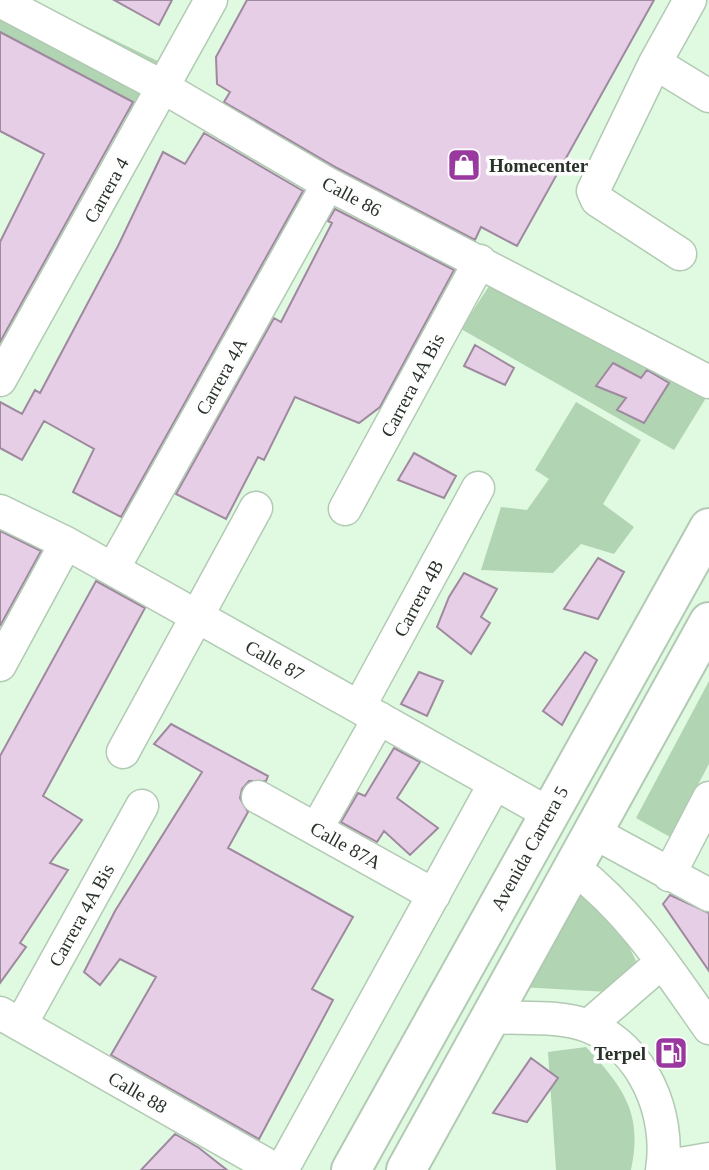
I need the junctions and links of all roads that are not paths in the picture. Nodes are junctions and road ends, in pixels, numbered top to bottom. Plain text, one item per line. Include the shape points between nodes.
1 (211, 0) edge
2 (690, 0) edge
3 (0, 1) edge
4 (655, 63) junction
5 (163, 87) junction
6 (709, 96) edge
7 (328, 184) junction
8 (680, 254) dead end
9 (480, 261) junction
10 (706, 375) edge
11 (0, 380) edge
12 (478, 488) dead end
13 (256, 508) dead end
14 (345, 509) dead end
15 (0, 511) edge
16 (709, 528) edge
17 (66, 542) junction
18 (113, 569) junction
19 (198, 617) junction
20 (709, 622) edge
21 (0, 665) edge
22 (369, 713) junction
23 (123, 752) dead end
24 (495, 783) junction
25 (258, 797) dead end
26 (709, 798) edge
27 (142, 806) dead end
28 (548, 813) junction
29 (317, 828) junction
30 (593, 832) junction
31 (573, 867) junction
32 (669, 875) junction
33 (434, 895) junction
34 (709, 895) edge
35 (662, 962) junction
36 (491, 1017) junction
37 (10, 1018) edge
38 (588, 1026) junction
39 (709, 1028) edge
40 (709, 1159) edge
41 (663, 1168) edge
42 (276, 1170) edge
43 (282, 1170) edge
44 (351, 1170) edge
45 (406, 1170) edge

1 - 5 street, Carrera 4
2 - 4 street
3 - 5 street, Calle 86
4 - 6 street
4 - 8 street via 593,191 597,200
5 - 7 street, Calle 86
5 - 11 street, Carrera 4
7 - 9 street, Calle 86
7 - 18 street, Carrera 4A
9 - 10 street, Calle 86
9 - 14 street, Carrera 4A Bis
12 - 22 street, Carrera 4B
13 - 19 street
15 - 17 street, Calle 87
16 - 28 main road, Avenida Carrera 5
17 - 18 street, Calle 87
17 - 21 street
18 - 19 street, Calle 87
19 - 22 street, Calle 87
19 - 23 street
20 - 30 main road
22 - 24 street, Calle 87
22 - 29 street, Carrera 4B
24 - 28 street, Calle 87
24 - 33 street
25 - 29 street, Calle 87A
26 - 32 street
27 - 37 street, Carrera 4A Bis
28 - 44 main road, Avenida Carrera 5
29 - 33 street, Calle 87A
30 - 31 main road
30 - 32 street
31 - 35 street via 637,925
31 - 36 main road
32 - 34 street
33 - 43 street
35 - 38 street
35 - 39 street
36 - 38 street
36 - 45 main road
37 - 42 street, Calle 88
38 - 41 street via 614,1039 645,1077 659,1111
40 - 41 street

